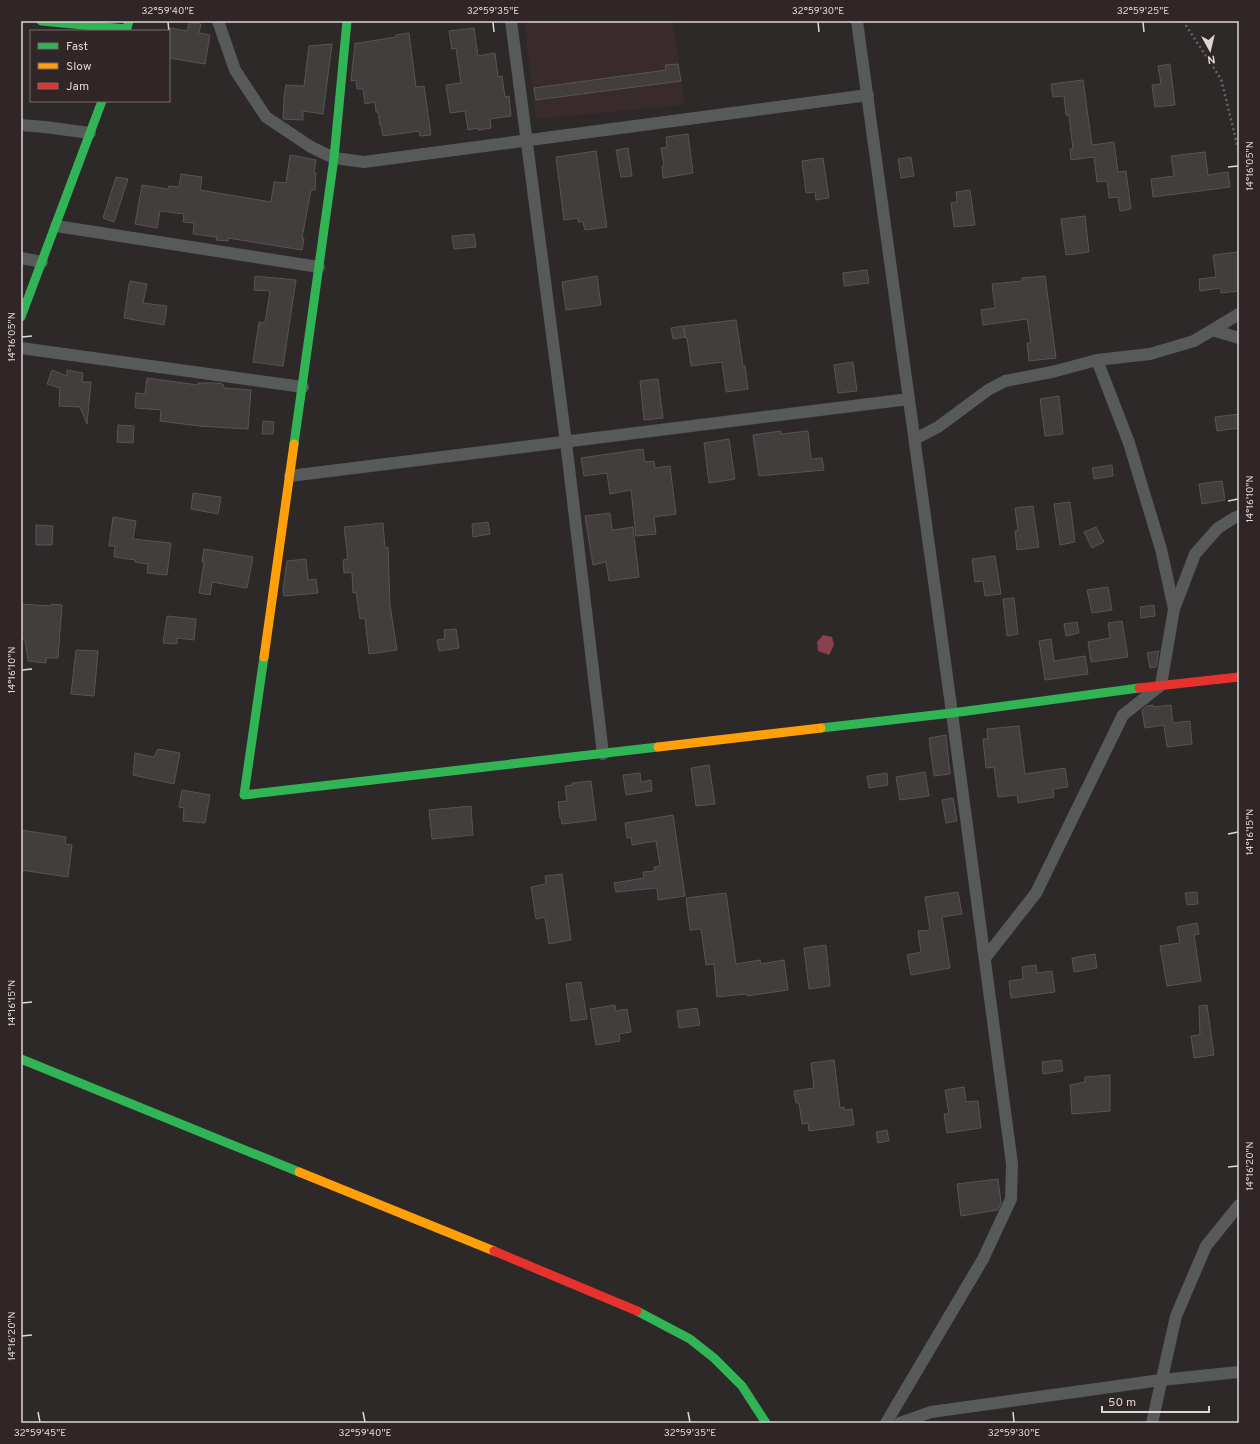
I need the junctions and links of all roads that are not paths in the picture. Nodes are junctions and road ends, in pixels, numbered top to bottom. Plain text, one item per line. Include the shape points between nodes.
1 (41, 21) edge
2 (218, 21) edge
3 (347, 21) edge
4 (511, 21) edge
5 (857, 21) edge
6 (127, 27) edge
7 (868, 95) junction
8 (102, 102) edge
9 (21, 125) edge
10 (90, 133) junction
11 (527, 141) junction
12 (334, 158) junction
13 (56, 226) junction
14 (21, 258) edge
15 (42, 262) junction
16 (319, 267) junction
17 (1239, 314) edge
18 (21, 317) edge
19 (1212, 330) junction
20 (1239, 338) edge
21 (21, 348) edge
22 (1097, 360) junction
23 (303, 387) junction
24 (909, 399) junction
25 (915, 439) junction
26 (566, 442) junction
27 (290, 476) junction
28 (1239, 516) edge
29 (1174, 609) junction
30 (1239, 677) edge
31 (1161, 685) junction
32 (952, 713) junction
33 (603, 754) junction
34 (985, 958) junction
35 (21, 1059) edge
36 (1239, 1205) edge
37 (1239, 1372) edge
38 (1161, 1380) junction
39 (766, 1423) edge
40 (886, 1423) edge
41 (900, 1423) edge
42 (1152, 1423) edge

1 - 6 street
2 - 12 street via 234,70 266,118 311,147
3 - 12 street
4 - 11 street
5 - 7 street
7 - 11 street
7 - 24 street
8 - 10 street
9 - 10 street
10 - 13 street
11 - 12 street via 364,162
11 - 26 street
12 - 16 street
13 - 15 street
13 - 16 street
14 - 15 street
15 - 18 street
16 - 23 street
17 - 19 street
19 - 20 street
19 - 22 street via 1194,342 1150,354
21 - 23 street
22 - 25 street via 1005,381 988,390 938,427
22 - 29 street via 1129,443 1161,549
23 - 27 street
24 - 25 street
24 - 26 street
25 - 32 street
26 - 27 street
26 - 33 street
27 - 33 street via 244,795
28 - 29 street via 1218,528 1195,554
29 - 31 street
30 - 31 street
31 - 32 street
31 - 34 street via 1123,715 1036,893
32 - 33 street
32 - 34 street
34 - 40 street via 1012,1164 1011,1199 983,1259
35 - 39 street via 645,1314 690,1339 714,1358 742,1386
36 - 38 street via 1206,1246 1176,1316
37 - 38 street
38 - 41 street via 931,1412
38 - 42 street

